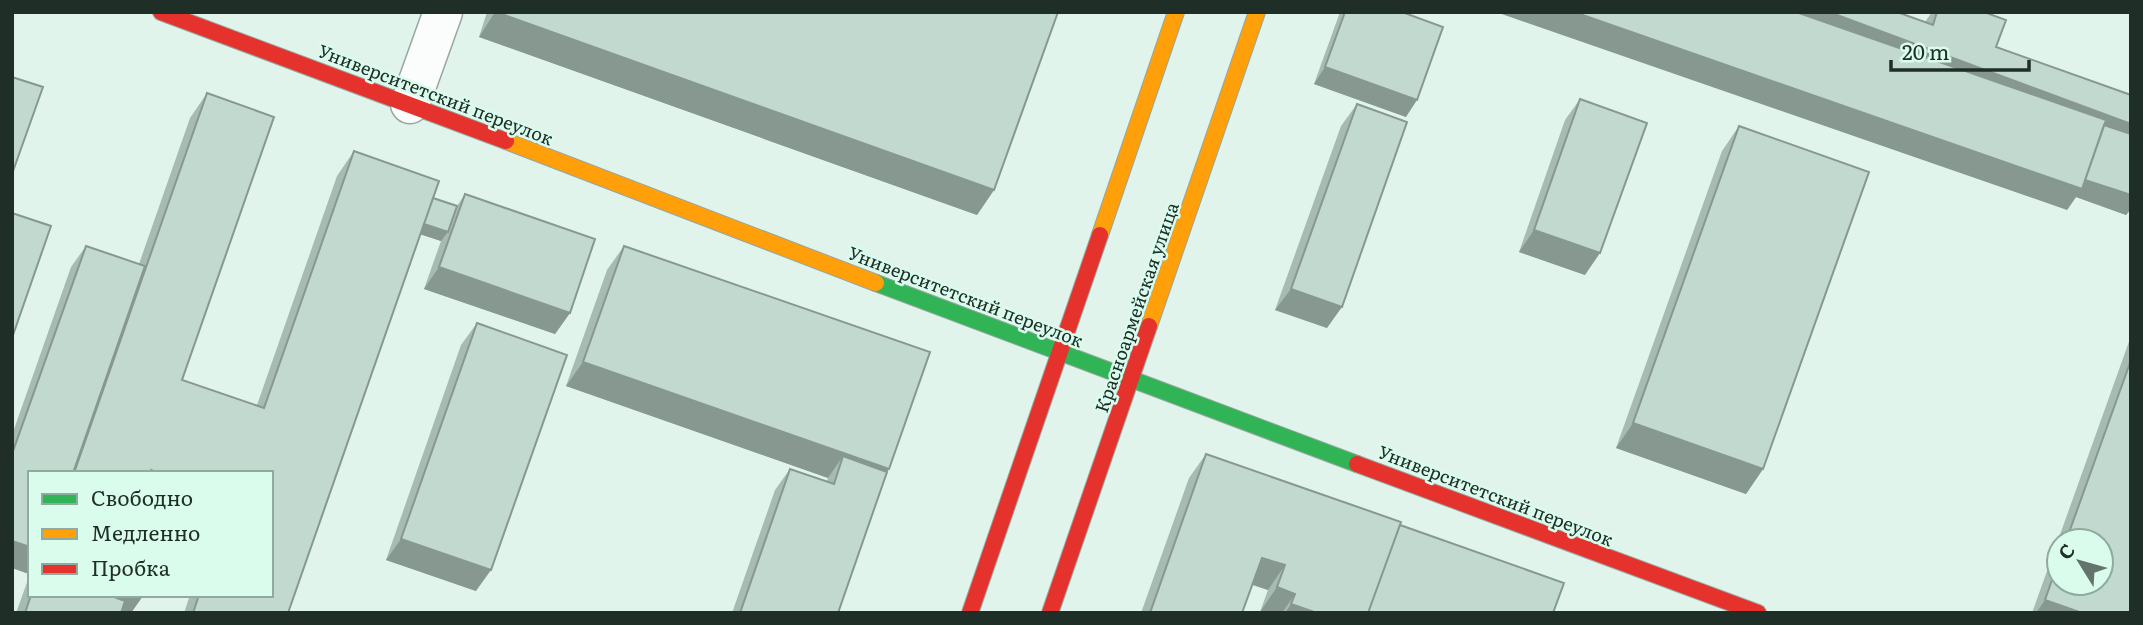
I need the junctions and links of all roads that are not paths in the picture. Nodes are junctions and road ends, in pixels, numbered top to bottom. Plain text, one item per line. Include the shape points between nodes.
1 (161, 12) edge
2 (443, 12) edge
3 (1176, 12) edge
4 (1257, 12) edge
5 (410, 104) junction
6 (1058, 352) junction
7 (1132, 379) junction
8 (970, 613) edge
9 (1050, 613) edge
10 (1758, 613) edge

1 - 5 street, Университетский переулок
2 - 5 street
3 - 6 street
4 - 7 street, Красноармейская улица
5 - 6 street, Университетский переулок
6 - 7 street, Университетский переулок
6 - 8 street
7 - 9 street, Красноармейская улица
7 - 10 street, Университетский переулок

